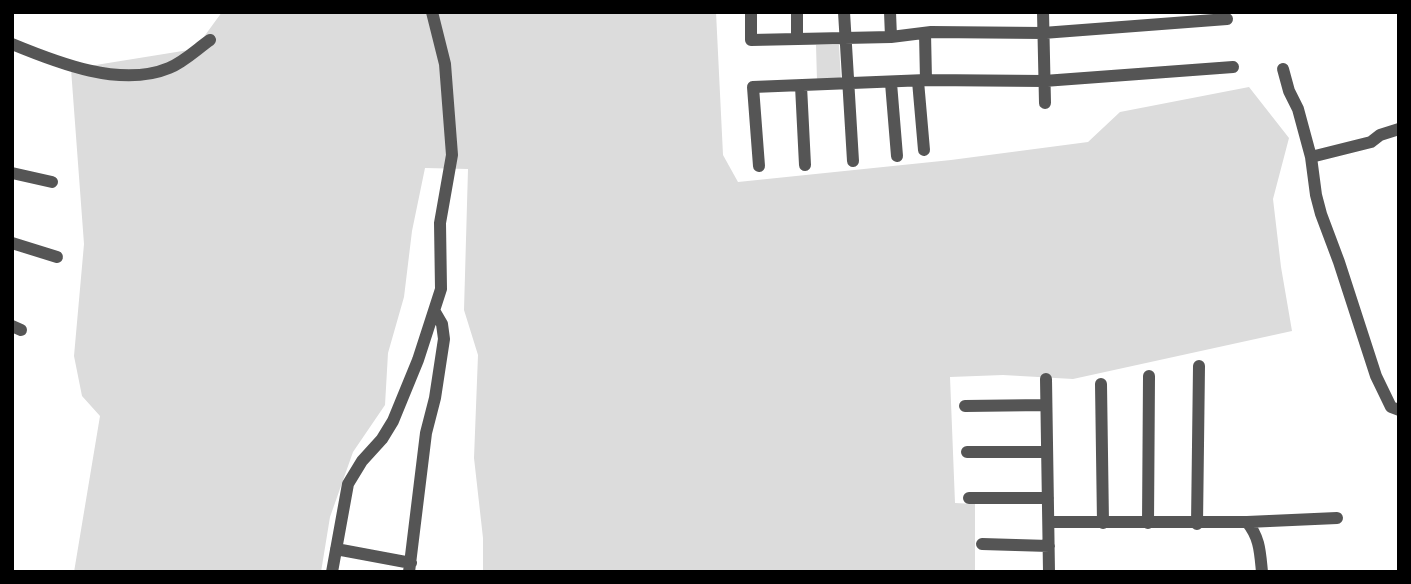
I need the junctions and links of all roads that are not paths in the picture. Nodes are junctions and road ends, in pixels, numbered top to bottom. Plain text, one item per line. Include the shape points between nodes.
1 (432, 12) edge
2 (751, 12) edge
3 (797, 12) edge
4 (844, 12) edge
5 (890, 12) edge
6 (1042, 12) edge
7 (1227, 19) dead end
8 (928, 33) junction
9 (1043, 33) junction
10 (891, 37) junction
11 (845, 38) junction
12 (797, 39) junction
13 (210, 40) dead end
14 (12, 44) edge
15 (1233, 67) dead end
16 (1283, 69) dead end
17 (922, 80) junction
18 (1044, 81) junction
19 (891, 83) junction
20 (848, 84) junction
21 (801, 86) junction
22 (1045, 103) dead end
23 (1399, 129) edge
24 (924, 150) dead end
25 (897, 156) dead end
26 (1311, 157) junction
27 (853, 161) dead end
28 (805, 165) dead end
29 (759, 166) dead end
30 (12, 173) edge
31 (52, 182) dead end
32 (12, 243) edge
33 (57, 257) dead end
34 (435, 311) junction
35 (1199, 366) dead end
36 (1149, 376) dead end
37 (1045, 379) dead end
38 (1101, 384) dead end
39 (1046, 405) junction
40 (965, 406) dead end
41 (1399, 410) edge
42 (967, 452) dead end
43 (1047, 452) junction
44 (969, 498) dead end
45 (1048, 498) junction
46 (1337, 518) dead end
47 (1049, 522) junction
48 (1247, 522) junction
49 (1103, 523) junction
50 (1149, 523) junction
51 (1197, 524) junction
52 (982, 544) dead end
53 (1049, 546) junction
54 (336, 549) junction
55 (410, 567) edge
56 (332, 572) edge
57 (1049, 572) edge
58 (1262, 572) edge

1 - 34 street via 445,65 452,155 440,223 441,289
2 - 12 street via 751,40
3 - 12 street
4 - 11 street
5 - 10 street
6 - 9 street
7 - 9 street
8 - 9 street
8 - 10 street
8 - 17 street
9 - 18 street
10 - 11 street
11 - 12 street
11 - 20 street
13 - 14 street via 170,68 125,77 53,60
15 - 18 street
16 - 26 street
17 - 18 street
17 - 19 street
17 - 24 street
18 - 22 street
19 - 20 street
19 - 25 street
20 - 21 street
20 - 27 street
21 - 28 street
21 - 29 street via 753,87
23 - 26 street via 1371,142
26 - 41 street via 1321,214 1376,376 1391,407
30 - 31 street
32 - 33 street
34 - 54 street via 393,421 348,485
34 - 55 street via 444,338 426,433
35 - 51 street
36 - 50 street
37 - 39 street
38 - 49 street
39 - 40 street
39 - 43 street
42 - 43 street
43 - 45 street
44 - 45 street
45 - 47 street
46 - 48 street
47 - 49 street
47 - 53 street
48 - 51 street
48 - 58 street via 1260,545
49 - 50 street
50 - 51 street
52 - 53 street
53 - 57 street
54 - 55 street
54 - 56 street

